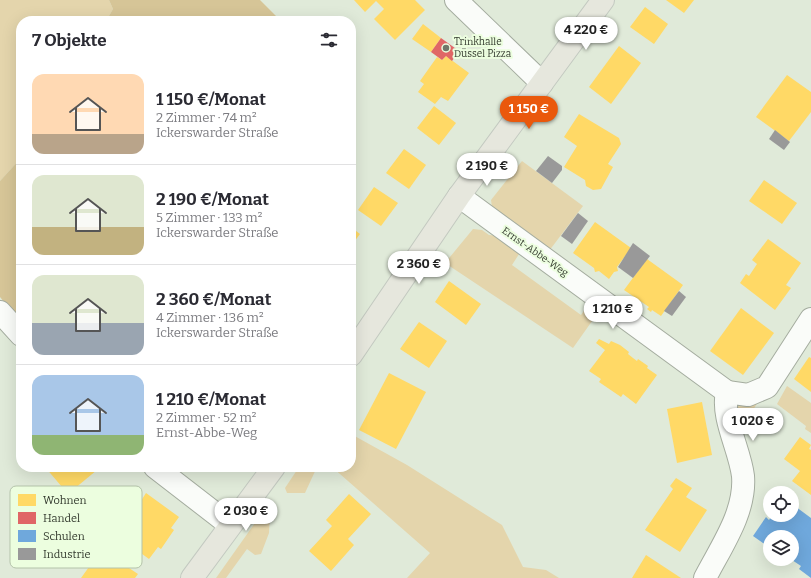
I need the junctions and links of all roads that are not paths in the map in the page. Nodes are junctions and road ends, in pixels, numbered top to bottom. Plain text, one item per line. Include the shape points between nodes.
1 (456, 0) edge
2 (603, 0) edge
3 (542, 83) junction
4 (459, 196) junction
5 (0, 312) edge
6 (811, 319) edge
7 (16, 330) edge
8 (356, 347) edge
9 (727, 392) junction
10 (161, 472) edge
11 (270, 472) edge
12 (230, 525) junction
13 (192, 578) edge
14 (705, 578) edge

1 - 3 street
2 - 3 main road
3 - 4 main road
4 - 8 main road
4 - 9 street, Ernst-Abbe-Weg
5 - 7 street
6 - 9 street, Ernst-Abbe-Weg via 767,387 748,395
9 - 14 street via 724,403 740,459 742,492 740,505 731,526
10 - 12 street
11 - 12 main road
12 - 13 main road

